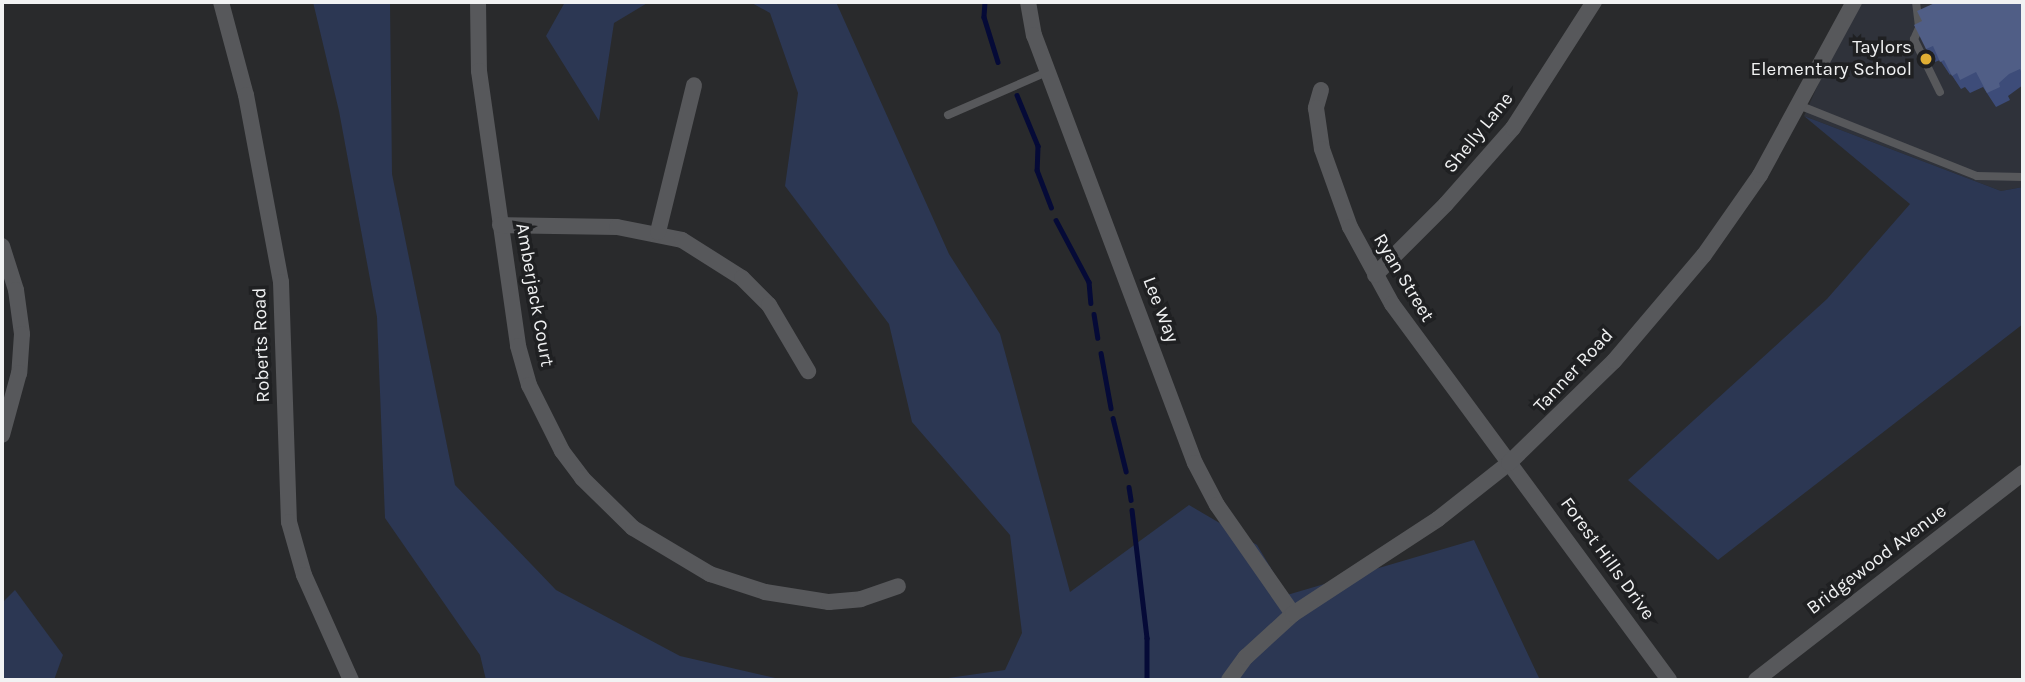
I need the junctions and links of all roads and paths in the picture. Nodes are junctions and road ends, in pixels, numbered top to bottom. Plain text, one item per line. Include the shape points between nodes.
1 (221, 2) edge
2 (478, 2) edge
3 (1028, 2) edge
4 (1594, 2) edge
5 (1854, 2) edge
6 (1916, 2) edge
7 (1047, 72) junction
8 (694, 85) dead end
9 (1321, 90) dead end
10 (1940, 92) dead end
11 (1801, 106) junction
12 (948, 115) dead end
13 (2023, 177) edge
14 (500, 225) junction
15 (658, 232) junction
16 (2, 246) edge
17 (1375, 275) junction
18 (808, 371) dead end
19 (2, 435) edge
20 (1509, 463) junction
21 (2023, 473) edge
22 (898, 586) dead end
23 (1293, 614) junction
24 (351, 680) edge
25 (1229, 680) edge
26 (1669, 680) edge
27 (1756, 680) edge

1 - 24 street, Roberts Road via 254,134 281,282 289,523 304,575
2 - 14 street, Amberjack Court via 479,71
3 - 7 street, Lee Way
4 - 17 street, Shelly Lane via 1513,128
5 - 11 street, Tanner Road
6 - 10 lane via 1920,13 1914,39
7 - 12 lane
7 - 23 street, Lee Way via 1195,463 1217,505
8 - 15 street
9 - 17 street, Ryan Street via 1316,108 1322,149 1350,227
11 - 13 lane via 1977,176
11 - 20 street, Tanner Road via 1760,175 1672,294 1571,408
14 - 15 street via 617,226
14 - 22 street, Amberjack Court via 518,346 529,384 562,451 610,508 684,561 765,592 829,602 861,599
15 - 18 street via 712,256 743,278 789,333
16 - 19 street via 16,290 22,334 19,373
17 - 20 street, Ryan Street via 1436,370
20 - 23 street, Tanner Road via 1438,519
20 - 26 street, Forest Hills Drive
21 - 27 street, Bridgewood Avenue
23 - 25 street, Tanner Road via 1246,657

